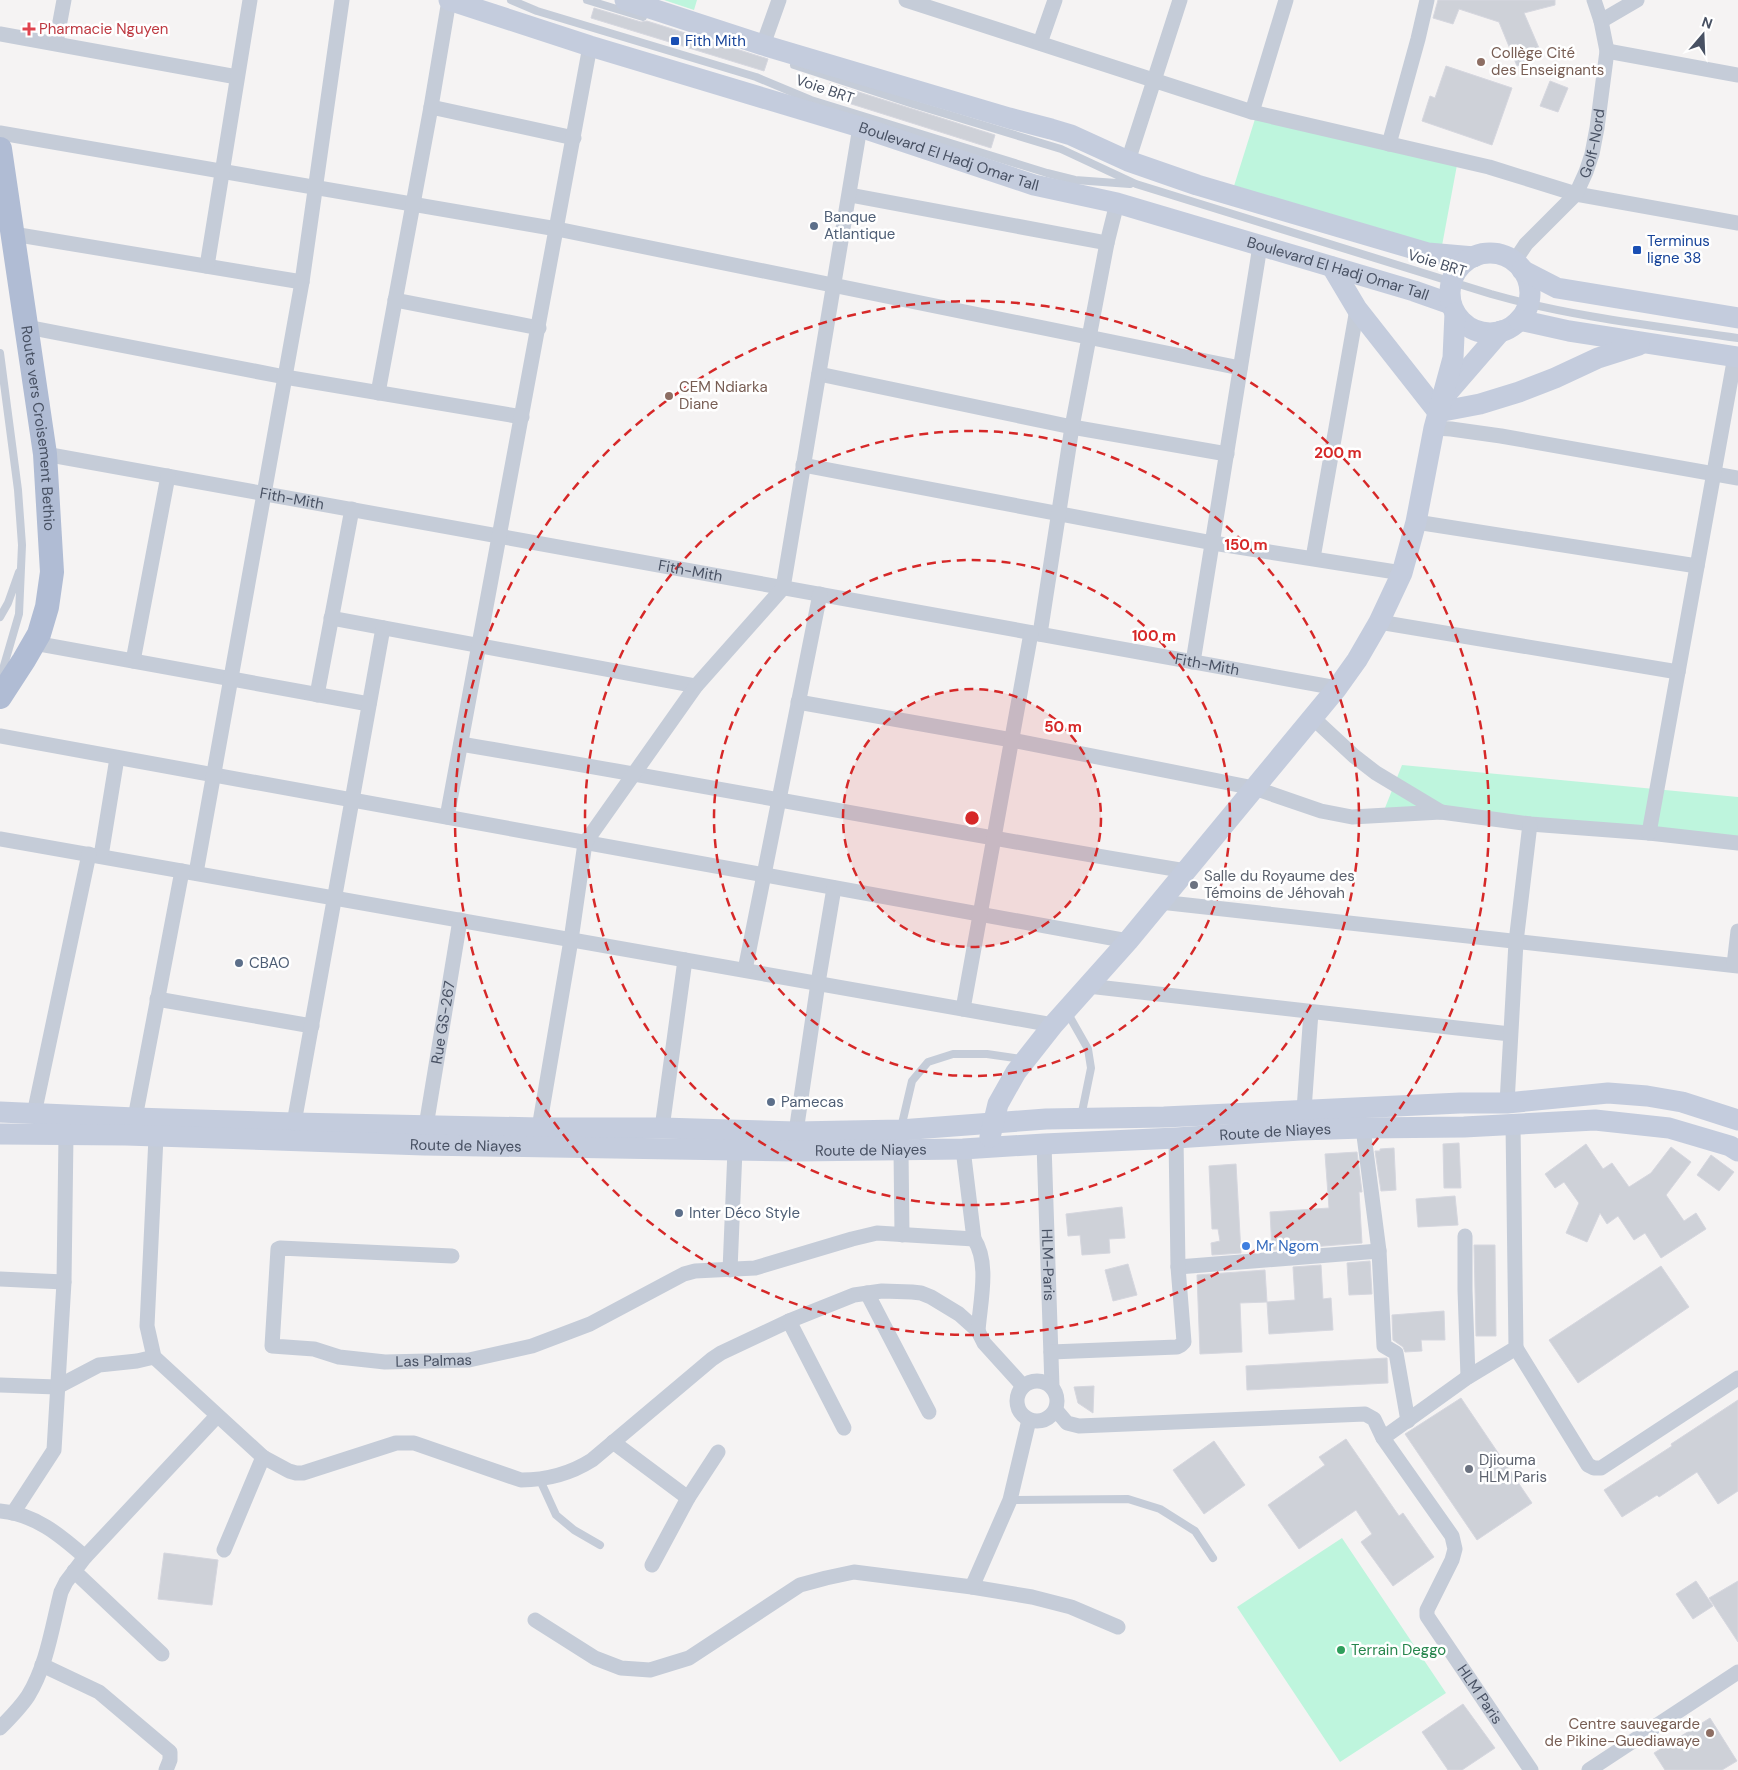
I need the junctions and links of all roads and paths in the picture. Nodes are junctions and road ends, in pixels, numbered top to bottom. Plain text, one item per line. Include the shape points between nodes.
1 (64, 0) edge
2 (250, 0) edge
3 (342, 0) edge
4 (449, 0) edge
5 (511, 0) edge
6 (587, 0) edge
7 (625, 0) edge
8 (780, 0) edge
9 (906, 0) edge
10 (1055, 0) edge
11 (1180, 0) edge
12 (1286, 0) edge
13 (1425, 0) edge
14 (1594, 0) edge
15 (1637, 0) edge
16 (931, 4) edge
17 (652, 20) dead end
18 (1601, 21) junction
19 (0, 34) edge
20 (726, 42) dead end
21 (56, 43) junction
22 (1040, 43) junction
23 (590, 46) junction
24 (767, 51) junction
25 (1606, 51) junction
26 (788, 62) dead end
27 (1738, 75) edge
28 (237, 77) junction
29 (1154, 80) junction
30 (431, 107) junction
31 (1252, 112) junction
32 (860, 127) junction
33 (0, 133) edge
34 (574, 138) junction
35 (1389, 144) junction
36 (0, 149) edge
37 (1128, 161) junction
38 (222, 170) junction
39 (1136, 184) junction
40 (314, 187) junction
41 (850, 194) junction
42 (1576, 194) junction
43 (1117, 203) junction
44 (413, 204) junction
45 (1738, 223) edge
46 (557, 229) junction
47 (13, 234) junction
48 (1107, 243) junction
49 (1260, 246) junction
50 (1474, 257) junction
51 (207, 266) junction
52 (1518, 266) junction
53 (1332, 268) junction
54 (302, 282) junction
55 (1452, 282) junction
56 (833, 285) junction
57 (395, 300) junction
58 (1453, 308) junction
59 (1357, 310) junction
60 (1524, 312) junction
61 (1738, 318) edge
62 (27, 327) junction
63 (539, 328) junction
64 (1501, 332) junction
65 (1090, 338) junction
66 (1645, 343) junction
67 (1737, 350) edge
68 (0, 354) edge
69 (1240, 368) junction
70 (819, 374) junction
71 (285, 377) junction
72 (378, 393) junction
73 (1438, 413) junction
74 (522, 417) junction
75 (1072, 427) junction
76 (45, 454) junction
77 (1227, 454) junction
78 (803, 465) junction
79 (1714, 474) junction
80 (168, 476) junction
81 (1738, 478) edge
82 (264, 494) junction
83 (352, 509) junction
84 (1059, 513) junction
85 (1416, 522) junction
86 (500, 536) junction
87 (1213, 543) junction
88 (1314, 558) junction
89 (22, 563) junction
90 (1697, 566) junction
91 (1402, 573) junction
92 (783, 588) junction
93 (820, 594) junction
94 (0, 617) edge
95 (331, 618) junction
96 (1379, 622) junction
97 (383, 628) junction
98 (1036, 633) junction
99 (34, 643) junction
100 (480, 646) junction
101 (133, 661) junction
102 (1193, 662) junction
103 (0, 672) edge
104 (1678, 672) junction
105 (231, 679) junction
106 (696, 686) junction
107 (1337, 688) junction
108 (317, 695) junction
109 (0, 697) edge
110 (798, 702) junction
111 (369, 704) junction
112 (1313, 718) junction
113 (0, 736) edge
114 (1012, 740) junction
115 (461, 744) junction
116 (117, 758) junction
117 (634, 773) junction
118 (214, 775) junction
119 (1254, 788) junction
120 (352, 800) junction
121 (779, 801) junction
122 (1441, 812) junction
123 (448, 818) junction
124 (1530, 824) junction
125 (1649, 833) junction
126 (0, 839) edge
127 (994, 839) junction
128 (585, 843) junction
129 (1738, 843) edge
130 (95, 855) junction
131 (1186, 871) junction
132 (189, 872) junction
133 (764, 875) junction
134 (834, 888) junction
135 (335, 898) junction
136 (1160, 902) junction
137 (980, 914) junction
138 (460, 920) junction
139 (1738, 931) edge
140 (571, 940) junction
141 (1128, 941) junction
142 (1516, 942) junction
143 (685, 960) junction
144 (1736, 966) edge
145 (745, 970) junction
146 (818, 984) junction
147 (1088, 986) junction
148 (157, 999) junction
149 (963, 1009) junction
150 (1311, 1012) junction
151 (1060, 1018) junction
152 (312, 1026) junction
153 (1510, 1034) junction
154 (1026, 1060) junction
155 (1507, 1103) junction
156 (1304, 1110) junction
157 (0, 1112) edge
158 (34, 1114) junction
159 (135, 1118) junction
160 (1081, 1118) junction
161 (1738, 1120) edge
162 (294, 1123) junction
163 (992, 1124) junction
164 (1513, 1124) junction
165 (426, 1126) junction
166 (539, 1128) junction
167 (662, 1128) junction
168 (1363, 1128) junction
169 (900, 1130) junction
170 (796, 1132) junction
171 (0, 1134) edge
172 (66, 1135) junction
173 (156, 1137) junction
174 (1176, 1138) junction
175 (1044, 1144) junction
176 (988, 1147) junction
177 (963, 1149) junction
178 (735, 1150) junction
179 (1738, 1150) edge
180 (901, 1151) junction
181 (902, 1235) junction
182 (1465, 1236) dead end
183 (974, 1239) junction
184 (1378, 1251) junction
185 (452, 1256) dead end
186 (1178, 1267) junction
187 (730, 1270) junction
188 (0, 1279) edge
189 (64, 1282) junction
190 (867, 1293) junction
191 (789, 1321) junction
192 (978, 1332) junction
193 (1516, 1348) junction
194 (1051, 1352) junction
195 (154, 1357) junction
196 (1468, 1376) junction
197 (1738, 1378) edge
198 (0, 1385) edge
199 (56, 1386) junction
200 (1023, 1386) junction
201 (1052, 1387) junction
202 (1056, 1410) junction
203 (929, 1412) dead end
204 (217, 1416) junction
205 (1029, 1420) junction
206 (1408, 1421) junction
207 (844, 1428) dead end
208 (1383, 1438) junction
209 (613, 1442) junction
210 (718, 1452) dead end
211 (263, 1457) junction
212 (540, 1480) junction
213 (688, 1498) junction
214 (1010, 1500) junction
215 (7, 1512) edge
216 (600, 1545) dead end
217 (224, 1550) dead end
218 (86, 1557) junction
219 (1213, 1558) dead end
220 (652, 1565) dead end
221 (74, 1571) junction
222 (972, 1587) junction
223 (535, 1620) dead end
224 (1118, 1627) dead end
225 (162, 1654) dead end
226 (42, 1666) junction
227 (1738, 1672) edge
228 (0, 1728) edge
229 (166, 1770) edge
230 (1531, 1770) edge
231 (1589, 1770) edge

1 - 21 street
2 - 28 street
3 - 40 street
4 - 23 main road, Boulevard El Hadj Omar Tall
4 - 30 street
5 - 39 lane, Voie BRT via 537,11 756,78 811,100 1047,173 1075,180
6 - 17 lane
7 - 24 main road
8 - 24 street
9 - 16 street
10 - 22 street
11 - 29 street
12 - 31 street
13 - 35 street
14 - 18 street, Golf-Nord
15 - 18 street
16 - 22 street
18 - 25 street, Golf-Nord
19 - 21 street
20 - 24 lane
21 - 28 street
22 - 29 street
23 - 32 main road, Boulevard El Hadj Omar Tall
23 - 34 street
24 - 37 main road via 1052,129
25 - 27 street
25 - 42 street, Golf-Nord via 1598,128 1586,172
26 - 39 lane, Voie BRT via 1061,149
28 - 38 street
29 - 31 street
29 - 37 street
30 - 34 street
30 - 44 street
31 - 35 street
32 - 41 street
32 - 43 main road, Boulevard El Hadj Omar Tall via 1034,184
33 - 38 street
34 - 46 street
35 - 42 street via 1489,167
36 - 47 main road, Route vers Croisement Bethio
37 - 50 main road via 1197,185 1428,253
38 - 40 street
38 - 51 street
39 - 55 lane, Voie BRT
40 - 44 street
40 - 54 street
41 - 48 street
41 - 56 street
42 - 45 street
42 - 52 street, Golf-Nord via 1526,244
43 - 48 street
43 - 49 main road, Boulevard El Hadj Omar Tall
44 - 46 street
44 - 57 street
46 - 56 street
46 - 63 street
47 - 51 street
47 - 62 main road, Route vers Croisement Bethio
48 - 65 street
49 - 53 main road, Boulevard El Hadj Omar Tall
49 - 69 street
50 - 52 main road via 1495,254
50 - 55 main road, Boulevard El Hadj Omar Tall via 1462,264
51 - 54 street
52 - 60 main road via 1529,286
52 - 61 main road via 1557,288
53 - 58 main road, Boulevard El Hadj Omar Tall
53 - 59 main road
54 - 71 street
55 - 58 main road, Boulevard El Hadj Omar Tall via 1450,297
55 - 60 lane, Voie BRT
56 - 65 street
56 - 70 street
57 - 63 street
57 - 72 street
58 - 64 main road, Boulevard El Hadj Omar Tall via 1464,323 1475,330
58 - 73 main road via 1453,358
59 - 73 main road
59 - 88 street
60 - 64 main road via 1514,325
60 - 66 main road via 1569,331
60 - 67 lane, Voie BRT via 1576,314
62 - 71 street
62 - 76 main road, Route vers Croisement Bethio
63 - 74 street
64 - 73 main road
65 - 69 street
65 - 75 street
66 - 67 main road
66 - 73 main road via 1598,358 1519,392
67 - 79 street
68 - 89 lane via 18,490
69 - 77 street
70 - 75 street
70 - 78 street
71 - 72 street
71 - 82 street
72 - 74 street
73 - 79 street via 1451,429
73 - 85 main road
74 - 86 street
75 - 77 street
75 - 84 street
76 - 80 street, Fith-Mith
76 - 99 main road, Route vers Croisement Bethio via 52,572 47,608
77 - 87 street
78 - 84 street
78 - 92 street
79 - 81 street
79 - 90 street
80 - 82 street, Fith-Mith
80 - 101 street
82 - 83 street, Fith-Mith
82 - 105 street
83 - 86 street, Fith-Mith
83 - 95 street
84 - 87 street
84 - 98 street
85 - 90 street
85 - 91 main road
86 - 92 street, Fith-Mith
86 - 100 street
87 - 88 street
87 - 102 street
88 - 91 street
89 - 94 lane
89 - 103 lane via 19,614
90 - 104 street
91 - 96 main road
92 - 93 street, Fith-Mith
92 - 106 street
93 - 98 street, Fith-Mith
93 - 110 street
95 - 97 street
95 - 108 street
96 - 104 street
96 - 107 main road
97 - 100 street
97 - 111 street
98 - 102 street, Fith-Mith
98 - 114 street
99 - 101 street
99 - 109 main road, Route vers Croisement Bethio
100 - 106 street
100 - 115 street
101 - 105 street
102 - 107 street, Fith-Mith
104 - 125 street
105 - 108 street
105 - 118 street
106 - 117 street
107 - 112 main road
108 - 111 street
110 - 114 street
110 - 121 street
111 - 120 street
112 - 119 main road
112 - 122 street via 1376,773
113 - 116 street
114 - 119 street
114 - 127 street
115 - 117 street
115 - 123 street
116 - 118 street
116 - 130 street
117 - 121 street
117 - 128 street
118 - 120 street
118 - 132 street
119 - 122 street via 1321,811 1352,817
119 - 131 main road
120 - 123 street
120 - 135 street
121 - 127 street
121 - 133 street
122 - 124 street
123 - 128 street
124 - 125 street
124 - 142 street
125 - 129 street
126 - 130 street
127 - 131 street
127 - 137 street
128 - 133 street
128 - 140 street
130 - 132 street
130 - 158 street
131 - 136 main road
132 - 135 street
132 - 148 street
133 - 134 street
133 - 145 street
134 - 137 street
134 - 146 street
135 - 138 street
135 - 152 street
136 - 141 main road
136 - 142 street
137 - 141 street
137 - 149 street
138 - 140 street
138 - 165 street, Rue GS-267
139 - 144 street
140 - 143 street
140 - 166 street
141 - 147 main road
142 - 144 street
142 - 153 street
143 - 145 street
143 - 167 street
145 - 146 street
146 - 149 street
146 - 170 street
147 - 150 street
147 - 151 main road
148 - 152 street
148 - 159 street
149 - 151 street
150 - 153 street
150 - 156 street
151 - 154 main road
151 - 160 lane via 1088,1049 1091,1068
152 - 162 street
153 - 155 street
154 - 163 main road via 1002,1094
154 - 169 lane via 987,1054 953,1054 928,1062 912,1081
155 - 156 main road, Route de Niayes
155 - 161 main road, Route de Niayes via 1608,1094 1647,1096 1682,1102
156 - 160 main road, Route de Niayes
157 - 158 main road, Route de Niayes
158 - 159 main road, Route de Niayes
159 - 162 main road, Route de Niayes
160 - 163 main road, Route de Niayes
162 - 165 main road, Route de Niayes
163 - 169 main road, Route de Niayes
163 - 176 main road
164 - 168 main road, Route de Niayes
164 - 179 main road, Route de Niayes via 1595,1120 1631,1123 1669,1128
164 - 193 street
165 - 166 main road, Route de Niayes
166 - 167 main road, Route de Niayes
167 - 170 main road, Route de Niayes
168 - 174 main road, Route de Niayes
168 - 184 street
169 - 170 main road, Route de Niayes
171 - 172 main road, Route de Niayes
172 - 173 main road, Route de Niayes
172 - 189 street
173 - 178 main road, Route de Niayes
173 - 195 street via 147,1326
174 - 175 main road, Route de Niayes
174 - 186 street
175 - 176 main road, Route de Niayes
175 - 194 street, HLM-Paris
176 - 177 main road, Route de Niayes
177 - 180 main road, Route de Niayes
177 - 183 street
178 - 180 main road, Route de Niayes
178 - 187 street
180 - 181 street
181 - 183 street
181 - 187 street via 877,1233 755,1268
182 - 196 street
183 - 192 street via 983,1264
184 - 186 street
184 - 206 street via 1384,1346 1396,1353
185 - 187 street, Las Palmas via 278,1249 272,1346 314,1349 339,1357 385,1362 468,1360 532,1346 590,1324 684,1274
186 - 194 street via 1182,1345
188 - 189 street
189 - 199 street
190 - 191 street via 854,1295
190 - 192 street via 921,1293 959,1314
190 - 203 street
191 - 207 street
191 - 209 street via 712,1359
192 - 200 street
193 - 196 street
193 - 197 street via 1588,1465 1594,1468 1601,1468
194 - 201 street, HLM-Paris
195 - 199 street via 99,1365
195 - 204 street
196 - 206 street
198 - 199 street
199 - 215 street via 54,1450
200 - 201 street via 1038,1380
200 - 205 street via 1016,1400 1022,1415
201 - 202 street via 1058,1402
202 - 205 street via 1044,1420
202 - 208 street via 1067,1423 1079,1426 1366,1414 1374,1419
204 - 211 street
204 - 218 street
205 - 214 street
206 - 208 street
208 - 230 street, HLM Paris via 1452,1536 1455,1549 1452,1560 1427,1616
209 - 212 street via 576,1470
209 - 213 street
210 - 213 street
211 - 212 street via 289,1471 303,1473 396,1442 405,1442 521,1480
211 - 217 street
212 - 216 lane via 556,1515
213 - 220 street
214 - 219 lane via 1128,1500 1160,1509 1195,1531
214 - 222 street
215 - 218 street via 50,1528
218 - 221 street
221 - 225 street
221 - 226 street via 61,1592
222 - 223 street via 854,1572 826,1578 800,1585 689,1658 650,1670 621,1668 595,1658
222 - 224 street via 1070,1607
226 - 228 street via 27,1697
226 - 229 street via 107,1698 170,1752
227 - 231 street

